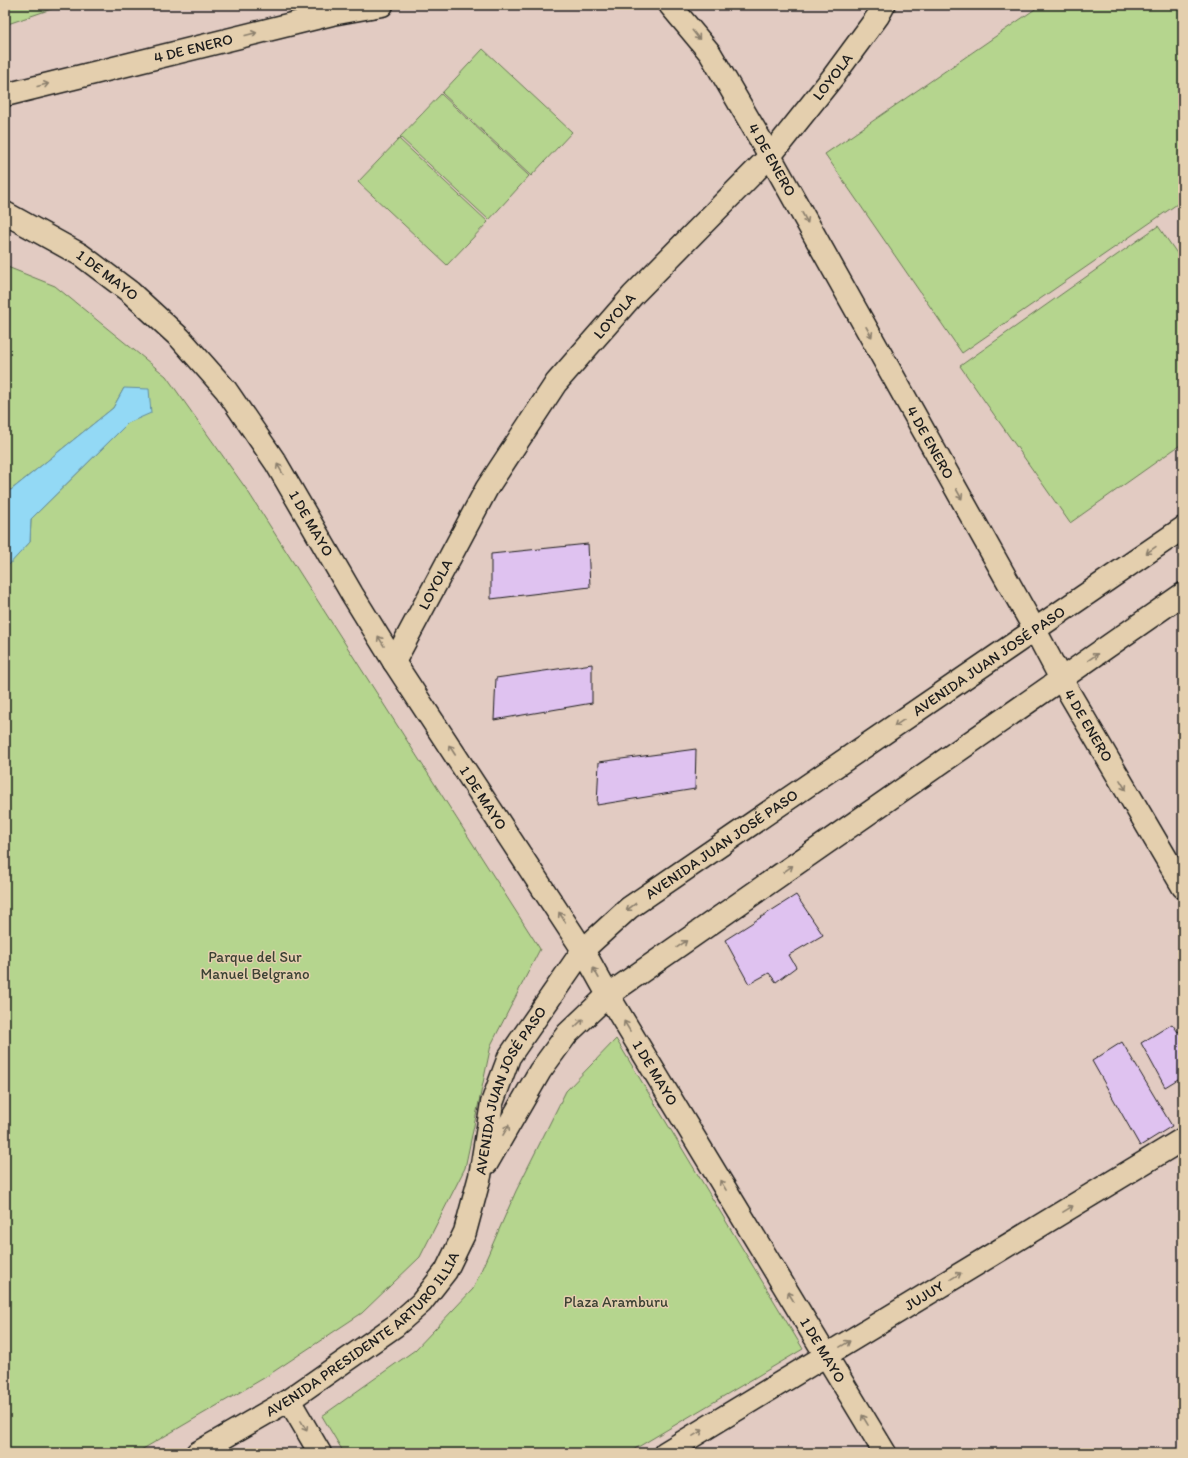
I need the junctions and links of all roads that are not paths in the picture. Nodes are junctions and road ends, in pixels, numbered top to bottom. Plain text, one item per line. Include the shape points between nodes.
1 (382, 5) edge
2 (670, 5) edge
3 (884, 5) edge
4 (5, 94) edge
5 (770, 156) junction
6 (5, 213) edge
7 (1183, 528) edge
8 (1183, 594) edge
9 (1035, 630) junction
10 (394, 662) junction
11 (1061, 679) junction
12 (1183, 886) edge
13 (583, 950) junction
14 (608, 995) junction
15 (1183, 1139) edge
16 (480, 1176) junction
17 (826, 1356) junction
18 (289, 1400) junction
19 (197, 1453) edge
20 (320, 1453) edge
21 (665, 1453) edge
22 (885, 1453) edge

4 -> 1 main road, 4 DE ENERO via 324,16
2 -> 5 main road, 4 DE ENERO via 710,53
3 - 5 main road, LOYOLA via 842,64
5 -> 9 main road, 4 DE ENERO
5 - 10 main road, LOYOLA via 633,295 556,383 487,488
10 -> 6 main road, 1 DE MAYO via 276,463 226,390 180,338 130,292 81,255
7 -> 9 main road, AVENIDA JUAN JOSÉ PASO
11 -> 8 main road, AVENIDA JUAN JOSÉ PASO
9 - 11 main road, 4 DE ENERO
9 -> 13 main road, AVENIDA JUAN JOSÉ PASO via 629,908
13 -> 10 main road, 1 DE MAYO
11 -> 12 main road, 4 DE ENERO
14 -> 11 main road, AVENIDA JUAN JOSÉ PASO
14 -> 13 main road, 1 DE MAYO
13 - 16 main road, AVENIDA JUAN JOSÉ PASO via 509,1057 492,1103
16 -> 14 main road, AVENIDA JUAN JOSÉ PASO via 540,1071 567,1034
17 -> 14 main road, 1 DE MAYO
17 -> 15 main road, JUJUY
16 - 18 main road, AVENIDA PRESIDENTE ARTURO ILLIA via 466,1232 446,1271 421,1303 395,1326
21 -> 17 main road, JUJUY
22 -> 17 main road, 1 DE MAYO
18 - 19 main road, AVENIDA PRESIDENTE ARTURO ILLIA
18 -> 20 main road

